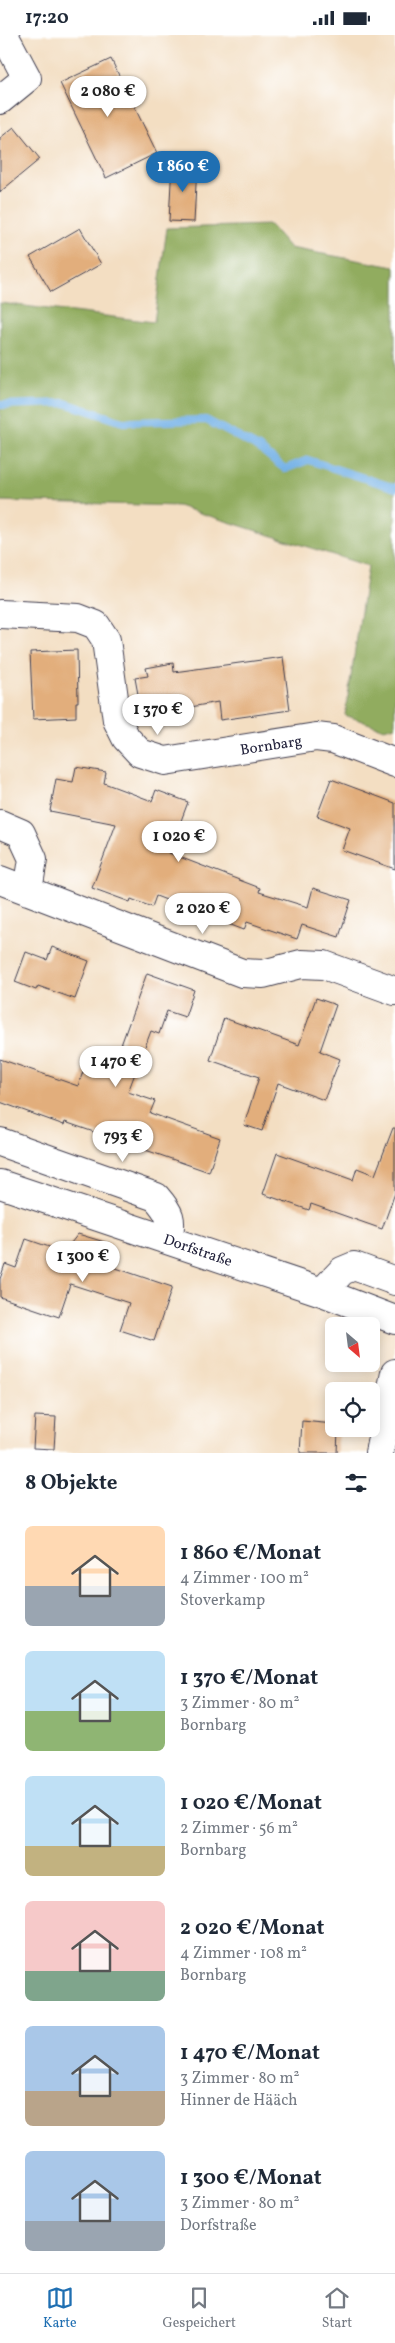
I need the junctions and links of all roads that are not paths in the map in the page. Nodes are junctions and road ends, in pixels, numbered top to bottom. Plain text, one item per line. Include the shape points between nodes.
1 (4, 35) edge
2 (0, 100) edge
3 (0, 614) edge
4 (395, 763) edge
5 (0, 824) edge
6 (0, 881) edge
7 (28, 891) junction
8 (395, 991) edge
9 (0, 1142) edge
10 (0, 1183) edge
11 (168, 1240) junction
12 (395, 1281) edge
13 (322, 1292) junction
14 (395, 1320) edge
15 (395, 1373) edge
16 (379, 1453) edge

1 - 2 street via 27,78
3 - 4 street, Bornbarg via 78,618 96,625 106,640 117,720 126,738 140,753 166,761 316,737 333,739
5 - 7 street via 21,833 33,859
6 - 7 street
7 - 8 street via 242,973 263,974 301,964 324,965
9 - 11 street via 156,1197 167,1211 172,1225
10 - 11 street, Dorfstraße
11 - 13 street, Dorfstraße
12 - 13 street via 354,1267 342,1271
13 - 14 street, Dorfstraße
15 - 16 street

